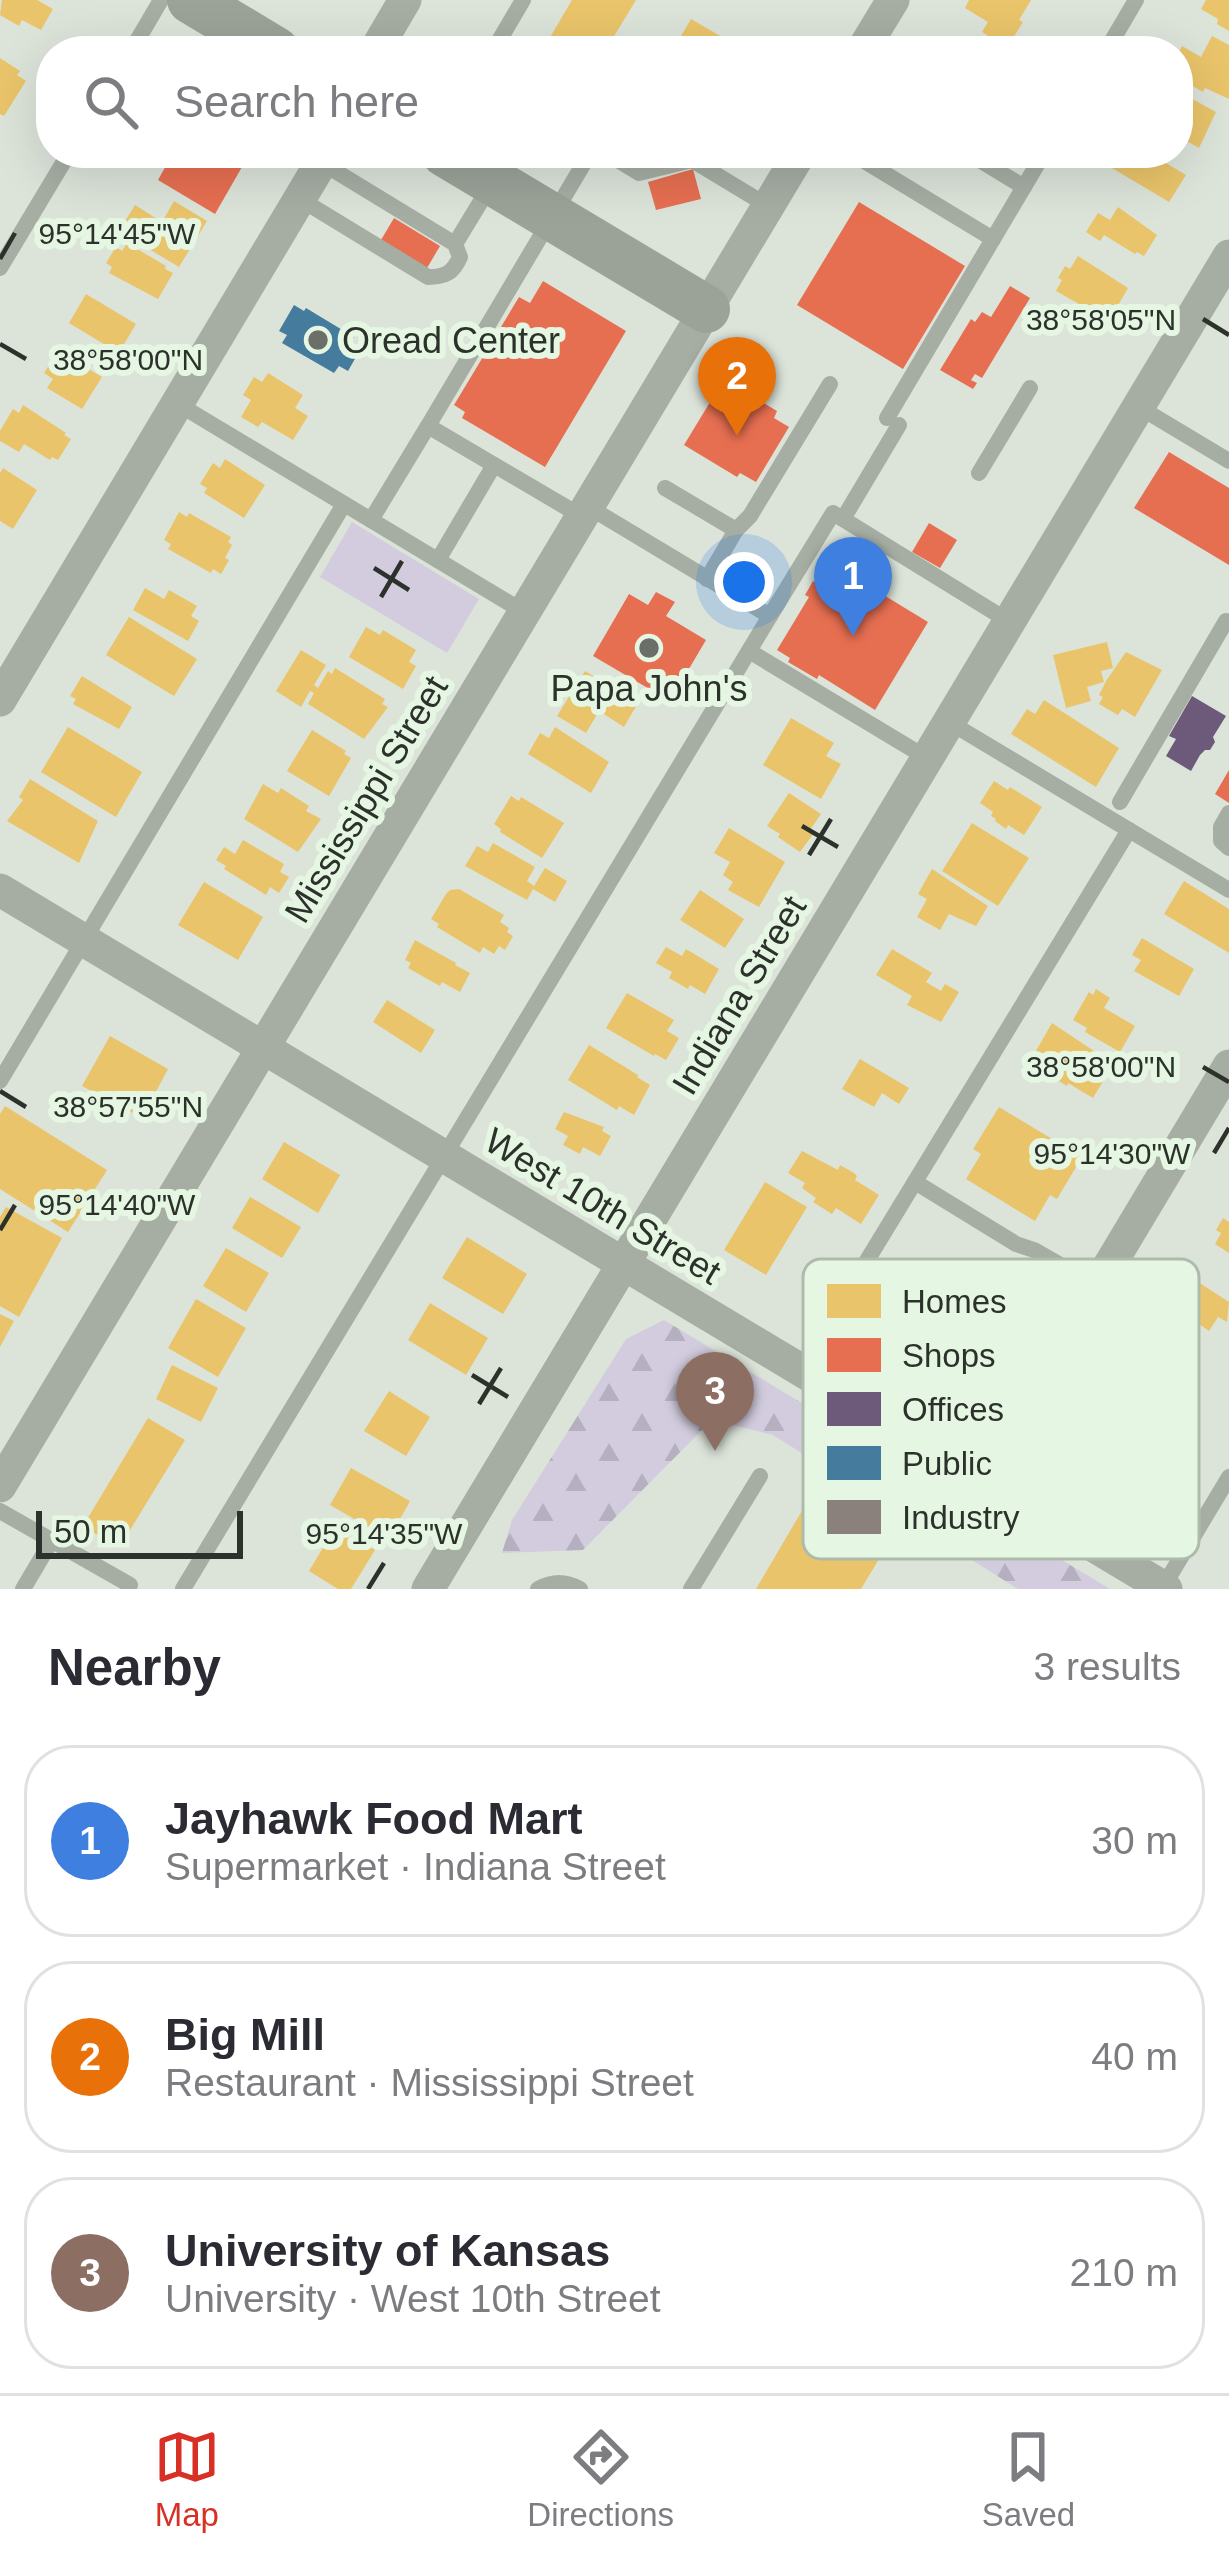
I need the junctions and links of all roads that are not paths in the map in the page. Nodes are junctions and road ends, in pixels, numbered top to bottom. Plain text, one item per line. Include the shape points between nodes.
1 (161, 0) edge
2 (191, 0) edge
3 (405, 0) edge
4 (523, 0) edge
5 (892, 0) edge
6 (1136, 0) edge
7 (140, 36) edge
8 (251, 36) edge
9 (384, 36) edge
10 (502, 36) edge
11 (871, 36) edge
12 (1115, 36) edge
13 (60, 168) edge
14 (318, 168) edge
15 (339, 168) edge
16 (470, 168) edge
17 (581, 168) edge
18 (631, 168) edge
19 (659, 168) edge
20 (705, 168) edge
21 (791, 168) edge
22 (876, 168) edge
23 (993, 168) edge
24 (1035, 168) edge
25 (493, 182) junction
26 (1024, 187) junction
27 (300, 199) junction
28 (769, 206) junction
29 (552, 217) junction
30 (993, 239) junction
31 (455, 244) junction
32 (1229, 256) edge
33 (0, 268) edge
34 (706, 310) junction
35 (830, 384) dead end
36 (1030, 388) dead end
37 (178, 404) junction
38 (1138, 407) junction
39 (428, 426) junction
40 (1229, 461) edge
41 (494, 465) junction
42 (979, 473) dead end
43 (665, 488) dead end
44 (344, 504) junction
45 (584, 511) junction
46 (843, 519) junction
47 (371, 520) junction
48 (736, 530) junction
49 (438, 560) junction
50 (707, 579) junction
51 (524, 612) junction
52 (770, 616) junction
53 (1010, 622) junction
54 (1226, 622) dead end
55 (749, 651) junction
56 (0, 700) edge
57 (949, 722) junction
58 (927, 758) junction
59 (1120, 802) dead end
60 (1229, 813) edge
61 (1129, 830) junction
62 (1229, 848) edge
63 (0, 890) edge
64 (1229, 890) edge
65 (83, 940) junction
66 (263, 1047) junction
67 (1229, 1066) edge
68 (0, 1081) edge
69 (443, 1155) junction
70 (915, 1182) junction
71 (868, 1259) edge
72 (1050, 1259) edge
73 (1113, 1259) edge
74 (623, 1262) junction
75 (803, 1367) edge
76 (801, 1370) joint
77 (4, 1472) edge
78 (760, 1477) dead end
79 (1229, 1477) edge
80 (0, 1511) edge
81 (1199, 1529) edge
82 (52, 1540) junction
83 (1117, 1559) edge
84 (1182, 1559) edge
85 (130, 1585) dead end
86 (1165, 1588) edge
87 (23, 1589) edge
88 (183, 1589) edge
89 (428, 1589) edge
90 (538, 1589) edge
91 (580, 1589) edge
92 (691, 1589) edge

1 - 7 lane
2 - 8 main road
3 - 9 street
4 - 10 lane
5 - 11 street
6 - 12 lane
13 - 33 lane
14 - 27 street
15 - 31 lane
16 - 25 main road
17 - 29 lane
18 - 19 lane
20 - 28 lane
21 - 28 street, Mississippi Street
22 - 30 lane
23 - 26 lane
24 - 26 lane
25 - 29 main road
25 - 31 lane
26 - 30 lane
27 - 31 lane via 428,277 454,270
27 - 37 street
28 - 34 street, Mississippi Street
29 - 34 main road
29 - 39 lane
30 - 46 lane
32 - 38 street, Indiana Street
34 - 45 street, Mississippi Street
35 - 48 lane
36 - 42 lane
37 - 44 lane
37 - 56 street
38 - 40 lane
38 - 53 street, Indiana Street
39 - 41 lane
39 - 47 lane
41 - 45 lane
41 - 49 lane
43 - 48 lane
44 - 47 lane
44 - 65 lane
45 - 50 lane
45 - 51 street, Mississippi Street
46 - 52 lane via 833,513
46 - 53 lane
47 - 49 lane
48 - 50 lane
49 - 51 lane
50 - 52 lane
51 - 66 street, Mississippi Street
52 - 55 lane
53 - 57 street, Indiana Street
54 - 59 lane
55 - 58 lane
55 - 69 lane
57 - 58 street, Indiana Street
57 - 61 lane
58 - 74 street, Indiana Street
60 - 62 lane via 1220,833
61 - 64 lane
61 - 70 lane
63 - 65 street, West 10th Street
65 - 66 street, West 10th Street
65 - 68 lane
66 - 69 street, West 10th Street
66 - 77 street, Mississippi Street
67 - 73 street
69 - 74 street, West 10th Street
69 - 88 lane
70 - 71 lane
70 - 72 lane
74 - 76 street, West 10th Street
74 - 89 street, Indiana Street
75 - 76 lane
78 - 92 lane
79 - 81 lane
80 - 82 lane
82 - 85 lane
82 - 87 lane
83 - 86 street, West 10th Street
84 - 86 lane
90 - 91 lane via 566,1582

